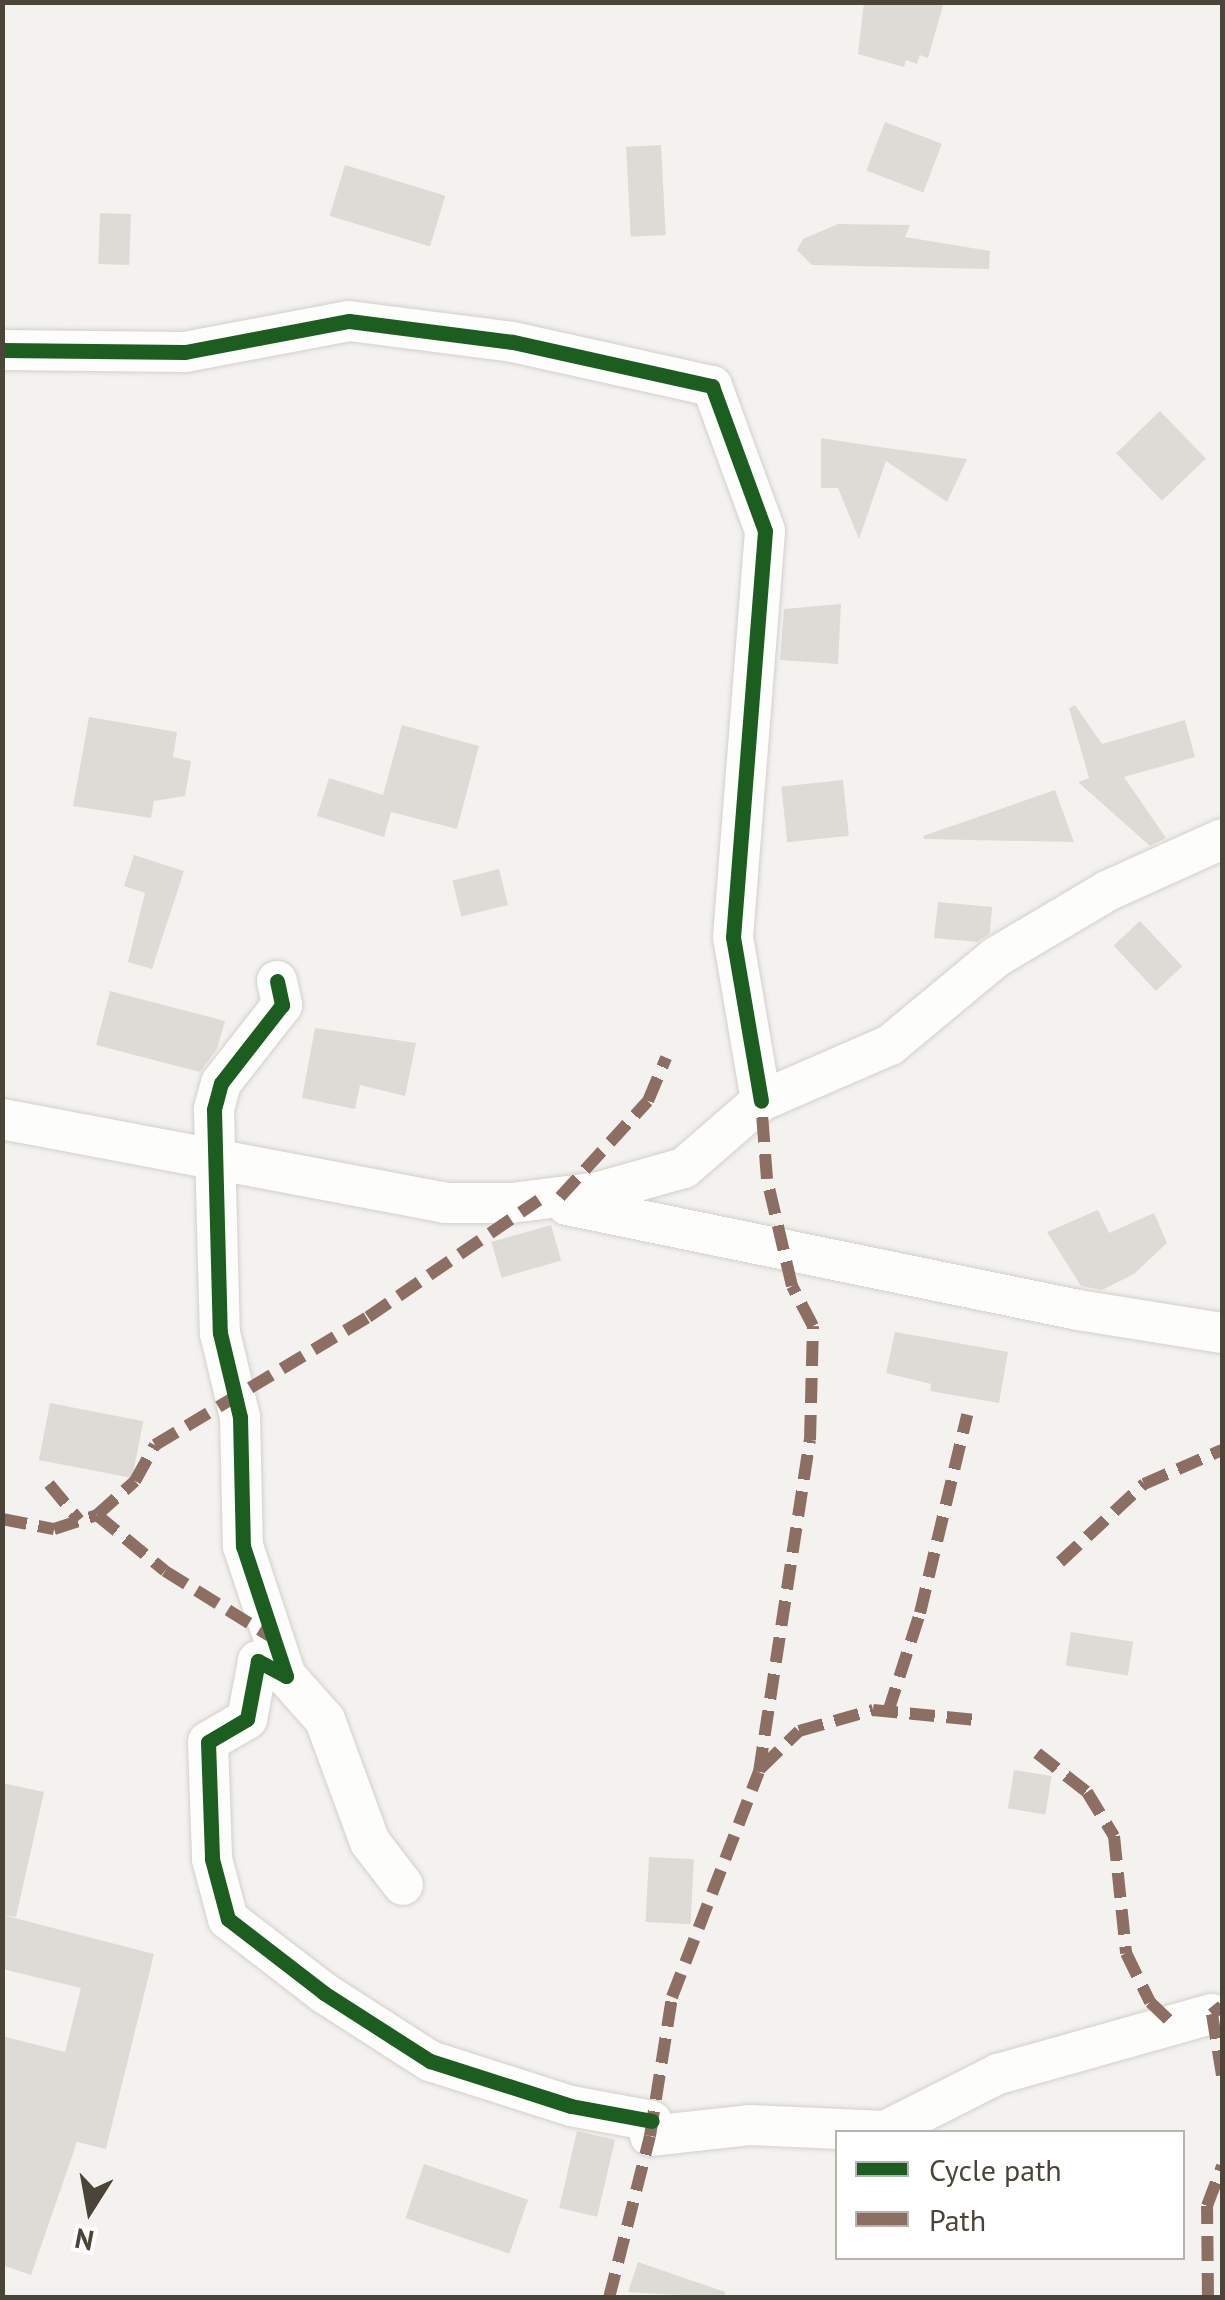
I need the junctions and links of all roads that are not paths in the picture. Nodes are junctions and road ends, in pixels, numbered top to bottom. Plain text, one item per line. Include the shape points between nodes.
1 (2, 350) edge
2 (1222, 839) edge
3 (277, 982) dead end
4 (761, 1101) junction
5 (2, 1120) edge
6 (218, 1160) junction
7 (538, 1200) junction
8 (1222, 1332) edge
9 (286, 1676) junction
10 (404, 1885) dead end
11 (1212, 2014) dead end
12 (866, 2130) edge
13 (887, 2130) edge

1 - 4 street via 185,352 349,322 514,342 712,386 765,531 733,937
2 - 4 street via 1106,891 996,957 890,1045
3 - 6 street via 282,1005 222,1082 214,1110
4 - 7 street via 684,1168 599,1192
5 - 6 street
6 - 7 street via 444,1202
6 - 9 street via 220,1333 240,1417 243,1546
7 - 8 street via 1078,1310
9 - 10 street via 326,1720 370,1842
9 - 12 street via 258,1661 246,1719 208,1742 212,1858 228,1919 324,1993 430,2061 651,2129 749,2124
11 - 13 street via 998,2074

